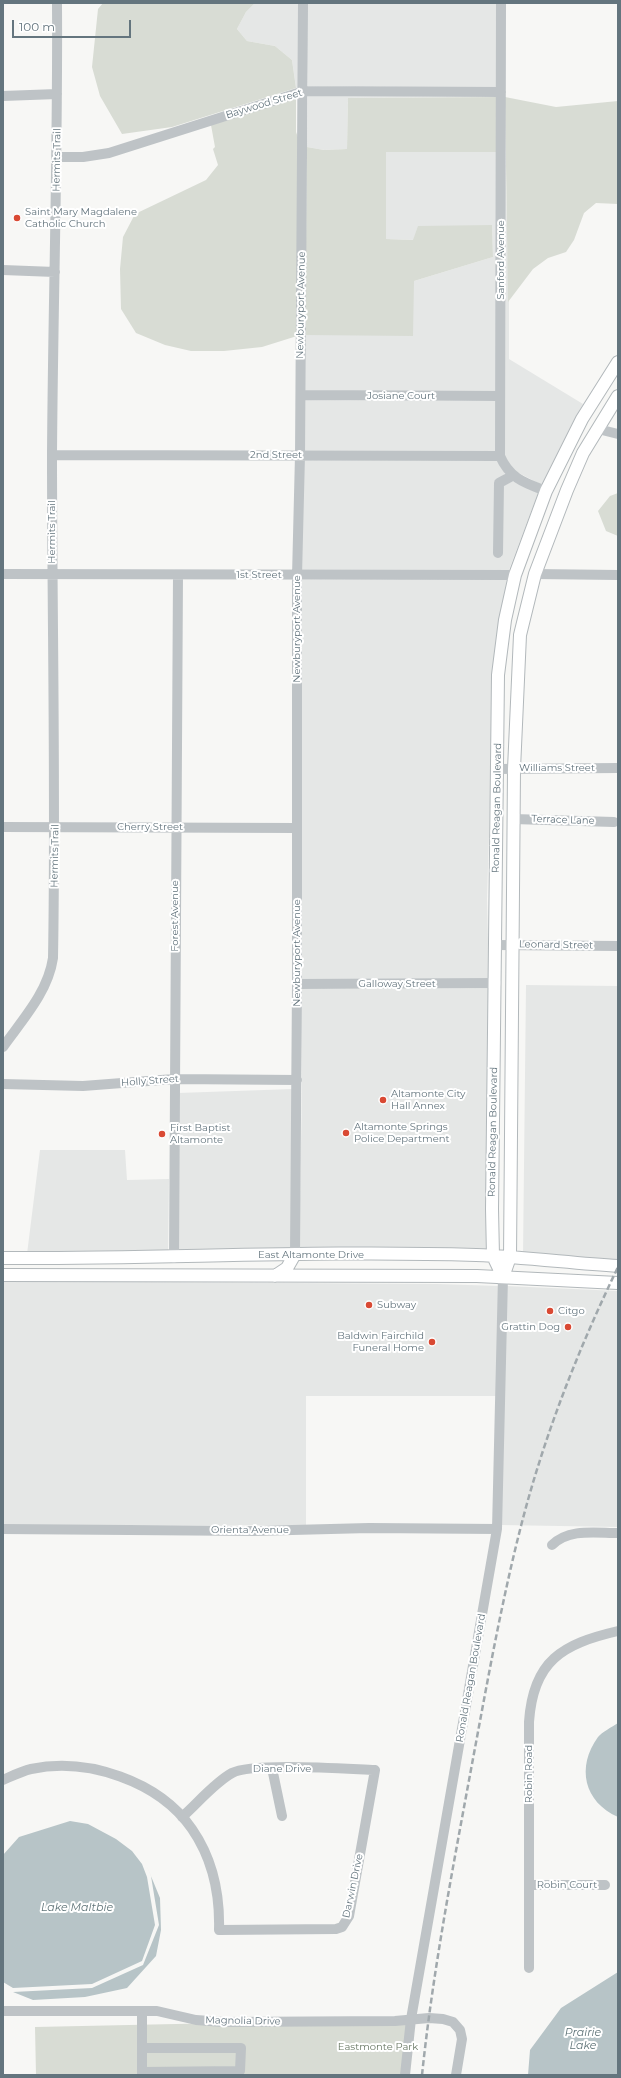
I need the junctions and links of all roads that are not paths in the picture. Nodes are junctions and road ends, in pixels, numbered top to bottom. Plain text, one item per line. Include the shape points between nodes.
1 (57, 3) edge
2 (303, 3) edge
3 (501, 3) edge
4 (304, 90) junction
5 (501, 92) junction
6 (57, 94) junction
7 (3, 96) edge
8 (57, 157) junction
9 (3, 270) edge
10 (55, 272) junction
11 (618, 362) edge
12 (301, 395) junction
13 (500, 396) junction
14 (618, 396) edge
15 (598, 429) junction
16 (618, 434) edge
17 (52, 455) junction
18 (300, 455) junction
19 (500, 456) junction
20 (512, 476) junction
21 (546, 492) junction
22 (498, 553) dead end
23 (3, 574) edge
24 (535, 574) junction
25 (53, 575) junction
26 (178, 575) junction
27 (515, 575) junction
28 (618, 575) edge
29 (297, 576) junction
30 (618, 768) edge
31 (497, 769) junction
32 (514, 769) junction
33 (513, 819) junction
34 (614, 822) dead end
35 (3, 827) edge
36 (175, 827) junction
37 (55, 828) junction
38 (297, 828) junction
39 (495, 945) junction
40 (514, 945) junction
41 (618, 946) edge
42 (496, 983) junction
43 (297, 984) junction
44 (3, 1047) edge
45 (174, 1079) junction
46 (297, 1080) junction
47 (3, 1084) edge
48 (295, 1254) junction
49 (493, 1256) junction
50 (3, 1258) edge
51 (133, 1258) junction
52 (174, 1258) junction
53 (510, 1258) junction
54 (618, 1266) edge
55 (3, 1275) edge
56 (110, 1275) junction
57 (275, 1276) junction
58 (503, 1277) junction
59 (618, 1283) edge
60 (3, 1529) edge
61 (497, 1529) junction
62 (618, 1533) edge
63 (552, 1545) dead end
64 (618, 1631) edge
65 (272, 1768) junction
66 (375, 1770) joint
67 (3, 1780) edge
68 (282, 1816) dead end
69 (182, 1817) junction
70 (529, 1885) junction
71 (605, 1885) dead end
72 (529, 1968) dead end
73 (3, 2011) edge
74 (142, 2012) junction
75 (412, 2019) junction
76 (142, 2048) junction
77 (142, 2073) edge
78 (405, 2075) edge
79 (456, 2075) edge

1 - 6 street, Hermits Trail
2 - 4 street, Newburyport Avenue
3 - 5 street, Sanford Avenue
4 - 5 street, Baywood Street
4 - 8 street, Baywood Street via 109,153
4 - 12 street, Newburyport Avenue
5 - 13 street, Sanford Avenue
6 - 7 street
6 - 8 street, Hermits Trail
8 - 10 street, Hermits Trail
9 - 10 street
10 - 17 street, Hermits Trail
11 - 21 main road, Ronald Reagan Boulevard via 582,419
12 - 13 street, Josiane Court
12 - 18 street, Newburyport Avenue
13 - 19 street, Sanford Avenue
14 - 15 main road, Ronald Reagan Boulevard
15 - 16 street
15 - 24 main road, Ronald Reagan Boulevard via 583,452 566,490
17 - 18 street, 2nd Street
17 - 25 street, Hermits Trail
18 - 19 street, 2nd Street
18 - 29 street, Newburyport Avenue
19 - 20 street, Sanford Avenue
20 - 21 street
20 - 22 street via 499,483
21 - 27 main road, Ronald Reagan Boulevard
23 - 25 street, 1st Street
24 - 27 main road
24 - 28 street
24 - 32 main road, Ronald Reagan Boulevard via 520,635
25 - 26 street, 1st Street
25 - 37 street, Hermits Trail
26 - 29 street, 1st Street
26 - 36 street, Forest Avenue
27 - 29 street, 1st Street
27 - 31 main road, Ronald Reagan Boulevard via 505,620 498,675
29 - 38 street, Newburyport Avenue
30 - 32 street, Williams Street
31 - 32 street, Williams Street
31 - 39 main road, Ronald Reagan Boulevard
32 - 33 main road, Ronald Reagan Boulevard
33 - 34 street, Terrace Lane
33 - 40 main road, Ronald Reagan Boulevard
35 - 37 street, Cherry Street
36 - 37 street, Cherry Street
36 - 38 street, Cherry Street
36 - 45 street, Forest Avenue
37 - 44 street, Hermits Trail via 51,971 44,988
38 - 43 street, Newburyport Avenue
39 - 40 street, Leonard Street
39 - 42 main road, Ronald Reagan Boulevard
40 - 41 street, Leonard Street
40 - 53 main road, Ronald Reagan Boulevard
42 - 43 street, Galloway Street
42 - 49 main road, Ronald Reagan Boulevard
43 - 46 street, Newburyport Avenue
45 - 46 street, Holly Street
45 - 47 street, Holly Street via 83,1086
45 - 52 street, Forest Avenue
46 - 48 street, Newburyport Avenue
48 - 49 main road, East Altamonte Drive
48 - 52 main road, East Altamonte Drive
48 - 57 main road via 287,1268
49 - 53 main road, East Altamonte Drive
49 - 58 main road, Ronald Reagan Boulevard
50 - 51 main road, East Altamonte Drive
51 - 52 main road, East Altamonte Drive
51 - 56 main road via 119,1264
53 - 54 main road, East Altamonte Drive
53 - 58 main road, Ronald Reagan Boulevard
55 - 56 main road, East Altamonte Drive
56 - 57 main road, East Altamonte Drive
57 - 58 main road, East Altamonte Drive
58 - 59 main road, East Altamonte Drive
58 - 61 street, Ronald Reagan Boulevard
60 - 61 street, Orienta Avenue
61 - 75 street, Ronald Reagan Boulevard
62 - 63 street via 569,1534 560,1537
64 - 70 street, Robin Road via 593,1637 551,1660 540,1674 533,1690 529,1722
65 - 66 street, Diane Drive
65 - 68 street
65 - 69 street, Diane Drive via 249,1768 234,1772
66 - 69 street, Darwin Drive via 349,1916 342,1927 336,1929 219,1930 218,1892 213,1874 197,1837
67 - 69 street via 30,1769 46,1767 101,1771 154,1793
70 - 71 street, Robin Court
70 - 72 street, Robin Road
73 - 74 street, Magnolia Drive
74 - 75 street, Magnolia Drive via 157,2011 196,2020 223,2022
74 - 76 street
75 - 78 street, Ronald Reagan Boulevard
75 - 79 street, Magnolia Drive via 444,2019 453,2022 460,2030 462,2039
76 - 77 street
76 - 77 street via 241,2048 240,2071

